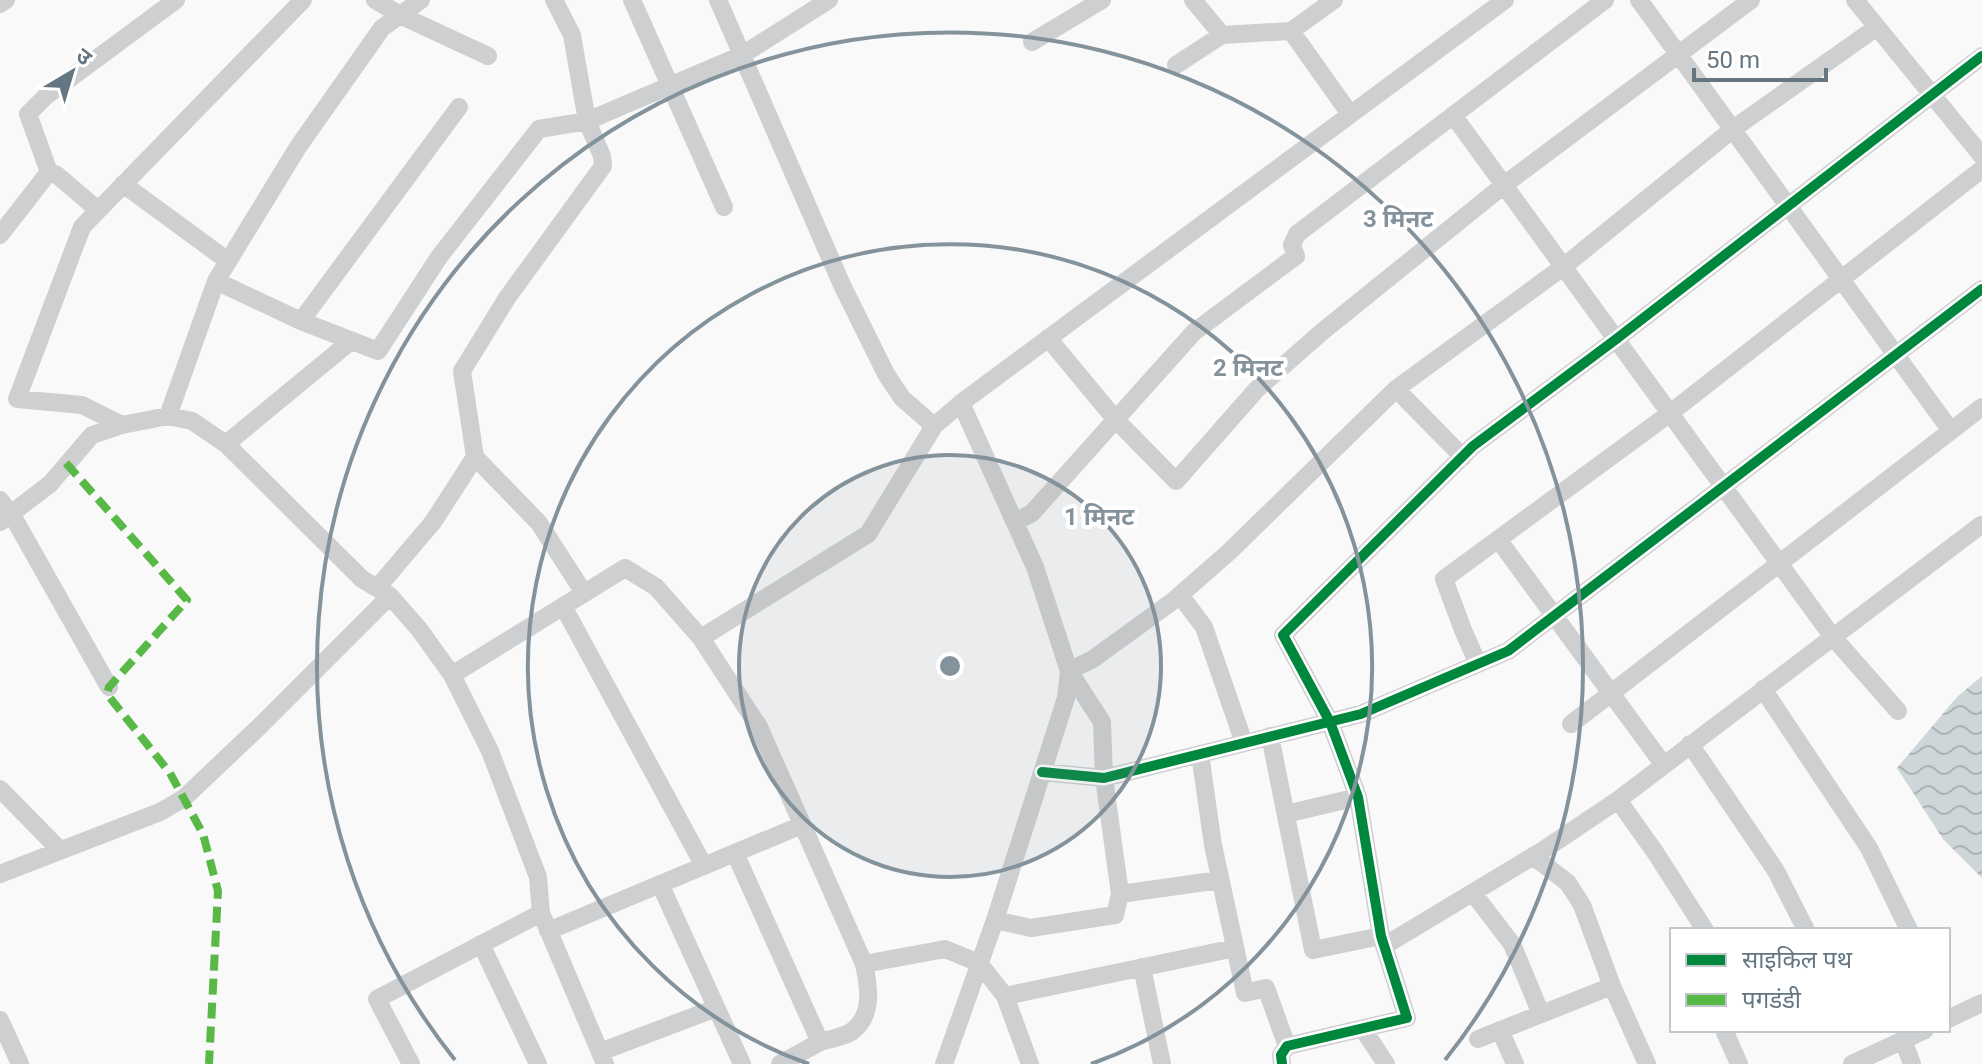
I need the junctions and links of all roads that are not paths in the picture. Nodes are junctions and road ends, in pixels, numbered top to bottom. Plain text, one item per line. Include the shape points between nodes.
1 (6, 0) edge
2 (176, 0) edge
3 (303, 0) edge
4 (375, 0) edge
5 (421, 0) edge
6 (554, 0) edge
7 (632, 0) edge
8 (718, 0) edge
9 (829, 0) edge
10 (1102, 0) edge
11 (1193, 0) edge
12 (1505, 0) edge
13 (1605, 0) edge
14 (1639, 0) edge
15 (1751, 0) edge
16 (1855, 0) edge
17 (1322, 3) edge
18 (0, 4) edge
19 (1080, 5) edge
20 (402, 16) junction
21 (1877, 27) junction
22 (1291, 31) junction
23 (1222, 35) junction
24 (1032, 42) dead end
25 (1678, 54) junction
26 (742, 55) junction
27 (488, 56) dead end
28 (1982, 56) edge
29 (1176, 65) dead end
30 (672, 85) junction
31 (1932, 95) junction
32 (459, 107) dead end
33 (1350, 114) junction
34 (1453, 115) junction
35 (587, 121) junction
36 (1733, 129) junction
37 (1982, 156) edge
38 (1982, 169) edge
39 (49, 172) junction
40 (123, 184) junction
41 (1504, 185) junction
42 (1788, 206) junction
43 (724, 207) dead end
44 (98, 210) junction
45 (0, 235) edge
46 (228, 261) junction
47 (1563, 267) junction
48 (1841, 279) junction
49 (216, 281) junction
50 (1982, 289) edge
51 (301, 321) junction
52 (1048, 338) junction
53 (1615, 340) junction
54 (351, 341) junction
55 (1896, 355) junction
56 (1396, 389) junction
57 (961, 403) junction
58 (1982, 407) edge
59 (1669, 414) junction
60 (168, 416) junction
61 (1116, 420) junction
62 (122, 425) junction
63 (934, 426) junction
64 (1951, 431) junction
65 (226, 444) junction
66 (475, 457) junction
67 (1463, 457) junction
68 (1723, 487) junction
69 (0, 500) edge
70 (6, 518) edge
71 (1015, 522) junction
72 (1981, 525) edge
73 (1498, 539) junction
74 (1779, 563) junction
75 (384, 592) junction
76 (584, 593) junction
77 (1180, 595) junction
78 (563, 606) junction
79 (1554, 616) junction
80 (1832, 636) junction
81 (701, 638) junction
82 (1478, 664) junction
83 (1069, 671) junction
84 (452, 675) junction
85 (109, 687) dead end
86 (1763, 689) junction
87 (1611, 693) junction
88 (1898, 711) dead end
89 (1330, 722) junction
90 (1571, 724) dead end
91 (1270, 736) junction
92 (1244, 743) junction
93 (1690, 744) junction
94 (1200, 754) junction
95 (1663, 764) junction
96 (1042, 772) junction
97 (1104, 778) junction
98 (0, 789) edge
99 (1358, 797) junction
100 (1618, 800) junction
101 (1286, 814) junction
102 (802, 825) junction
103 (59, 849) junction
104 (735, 853) junction
105 (1533, 856) junction
106 (704, 866) junction
107 (0, 874) edge
108 (1220, 880) junction
109 (660, 884) junction
110 (1473, 893) junction
111 (1120, 894) junction
112 (995, 920) junction
113 (544, 922) junction
114 (1704, 928) edge
115 (1805, 928) edge
116 (1907, 928) edge
117 (1383, 941) junction
118 (481, 944) junction
119 (1235, 948) junction
120 (979, 963) junction
121 (864, 964) junction
122 (1142, 967) junction
123 (1612, 986) junction
124 (1005, 996) junction
125 (1982, 1003) edge
126 (716, 1008) junction
127 (1541, 1014) junction
128 (1950, 1016) edge
129 (0, 1020) edge
130 (1363, 1029) junction
131 (1500, 1030) junction
132 (1725, 1032) edge
133 (1921, 1032) edge
134 (1478, 1039) dead end
135 (1903, 1040) junction
136 (820, 1042) junction
137 (1284, 1055) edge
138 (603, 1058) edge
139 (20, 1064) edge
140 (411, 1064) edge
141 (538, 1064) edge
142 (742, 1064) edge
143 (780, 1064) edge
144 (944, 1064) edge
145 (1030, 1064) edge
146 (1162, 1064) edge
147 (1386, 1064) edge
148 (1515, 1064) edge
149 (1647, 1064) edge
150 (1739, 1064) edge
151 (1852, 1064) edge
152 (1912, 1064) edge

1 - 18 street
2 - 39 street via 28,114
3 - 40 street
4 - 20 street
5 - 20 street
6 - 35 street via 572,35
7 - 30 street
8 - 26 street
9 - 26 street
10 - 19 street
11 - 23 street
12 - 33 street
13 - 34 street
14 - 25 street
15 - 25 street
16 - 21 street
17 - 22 street
19 - 24 street
20 - 27 street
20 - 46 street via 382,28 363,54
21 - 31 street
21 - 36 street
22 - 23 street
22 - 33 street
23 - 29 street
25 - 36 street
25 - 41 street
26 - 30 street
26 - 63 street via 886,374 902,398
28 - 31 street
30 - 35 street
30 - 43 street
31 - 37 street
31 - 42 street
32 - 51 street
33 - 52 street
34 - 41 street
34 - 61 street via 1297,234 1292,245 1296,256 1194,332
35 - 54 street via 539,129 439,257 378,351
35 - 66 street via 602,156 601,171 507,298 462,371
36 - 42 street
36 - 47 street
38 - 48 street
39 - 44 street
39 - 45 street
40 - 44 street
40 - 46 street
41 - 47 street
41 - 61 street via 1257,389 1176,481
42 - 48 street
42 - 53 street
44 - 62 street via 82,227 17,399 82,405
46 - 49 street
47 - 53 street
47 - 56 street
48 - 55 street
48 - 59 street
49 - 51 street
49 - 60 street
50 - 55 street
51 - 54 street
52 - 57 street
52 - 61 street
53 - 59 street
53 - 67 street
54 - 65 street
55 - 64 street
55 - 68 street
56 - 67 street
56 - 77 street
57 - 63 street
57 - 71 street
58 - 64 street
59 - 68 street
59 - 73 street
60 - 62 street
60 - 65 street via 192,421
61 - 71 street via 1032,513
62 - 70 street via 92,435 50,484
63 - 81 street via 868,534
64 - 74 street
65 - 75 street via 362,579
66 - 75 street
66 - 76 street via 539,523
67 - 89 street via 1283,635
68 - 74 street
68 - 79 street
69 - 70 street
70 - 85 street
71 - 83 street
72 - 80 street
73 - 79 street
73 - 82 street via 1444,579
74 - 80 street
74 - 87 street
75 - 84 street
75 - 103 street via 261,725 184,798
76 - 78 street
76 - 81 street via 625,568 656,587
77 - 83 street
77 - 92 street via 1204,627
78 - 84 street
78 - 106 street
79 - 82 street via 1508,651
79 - 87 street
80 - 86 street
80 - 88 street
81 - 102 street via 759,727
82 - 89 street
83 - 96 street via 1066,698
83 - 97 street via 1102,722
84 - 113 street via 490,751 538,877
86 - 93 street
86 - 116 street via 1869,848
87 - 90 street
87 - 95 street
89 - 91 street
89 - 99 street
91 - 92 street
91 - 101 street
92 - 94 street
93 - 95 street
93 - 115 street via 1776,871
94 - 97 street
94 - 108 street
95 - 100 street
96 - 97 street
96 - 112 street
97 - 111 street
98 - 103 street
99 - 101 street
99 - 117 street
100 - 105 street
100 - 114 street
101 - 117 street via 1313,950
102 - 104 street
102 - 121 street
103 - 107 street
104 - 106 street
104 - 136 street
105 - 110 street
105 - 123 street via 1568,883 1582,905
106 - 109 street
108 - 111 street
108 - 119 street
109 - 113 street
109 - 126 street
110 - 117 street
110 - 127 street via 1512,944
111 - 112 street via 1115,915 1031,928
112 - 120 street
113 - 118 street
113 - 138 street
117 - 130 street via 1407,1018
118 - 140 street via 377,999
118 - 141 street
119 - 122 street
119 - 137 street via 1245,993 1266,988
120 - 121 street via 945,949
120 - 124 street
120 - 144 street
121 - 136 street via 870,989 866,1014 851,1032
122 - 124 street
122 - 146 street
123 - 127 street
123 - 149 street
124 - 145 street
125 - 128 street
126 - 138 street
126 - 142 street
127 - 131 street
129 - 139 street
130 - 137 street
130 - 147 street
131 - 134 street
131 - 148 street
132 - 150 street
133 - 135 street
135 - 151 street
135 - 152 street
136 - 143 street

